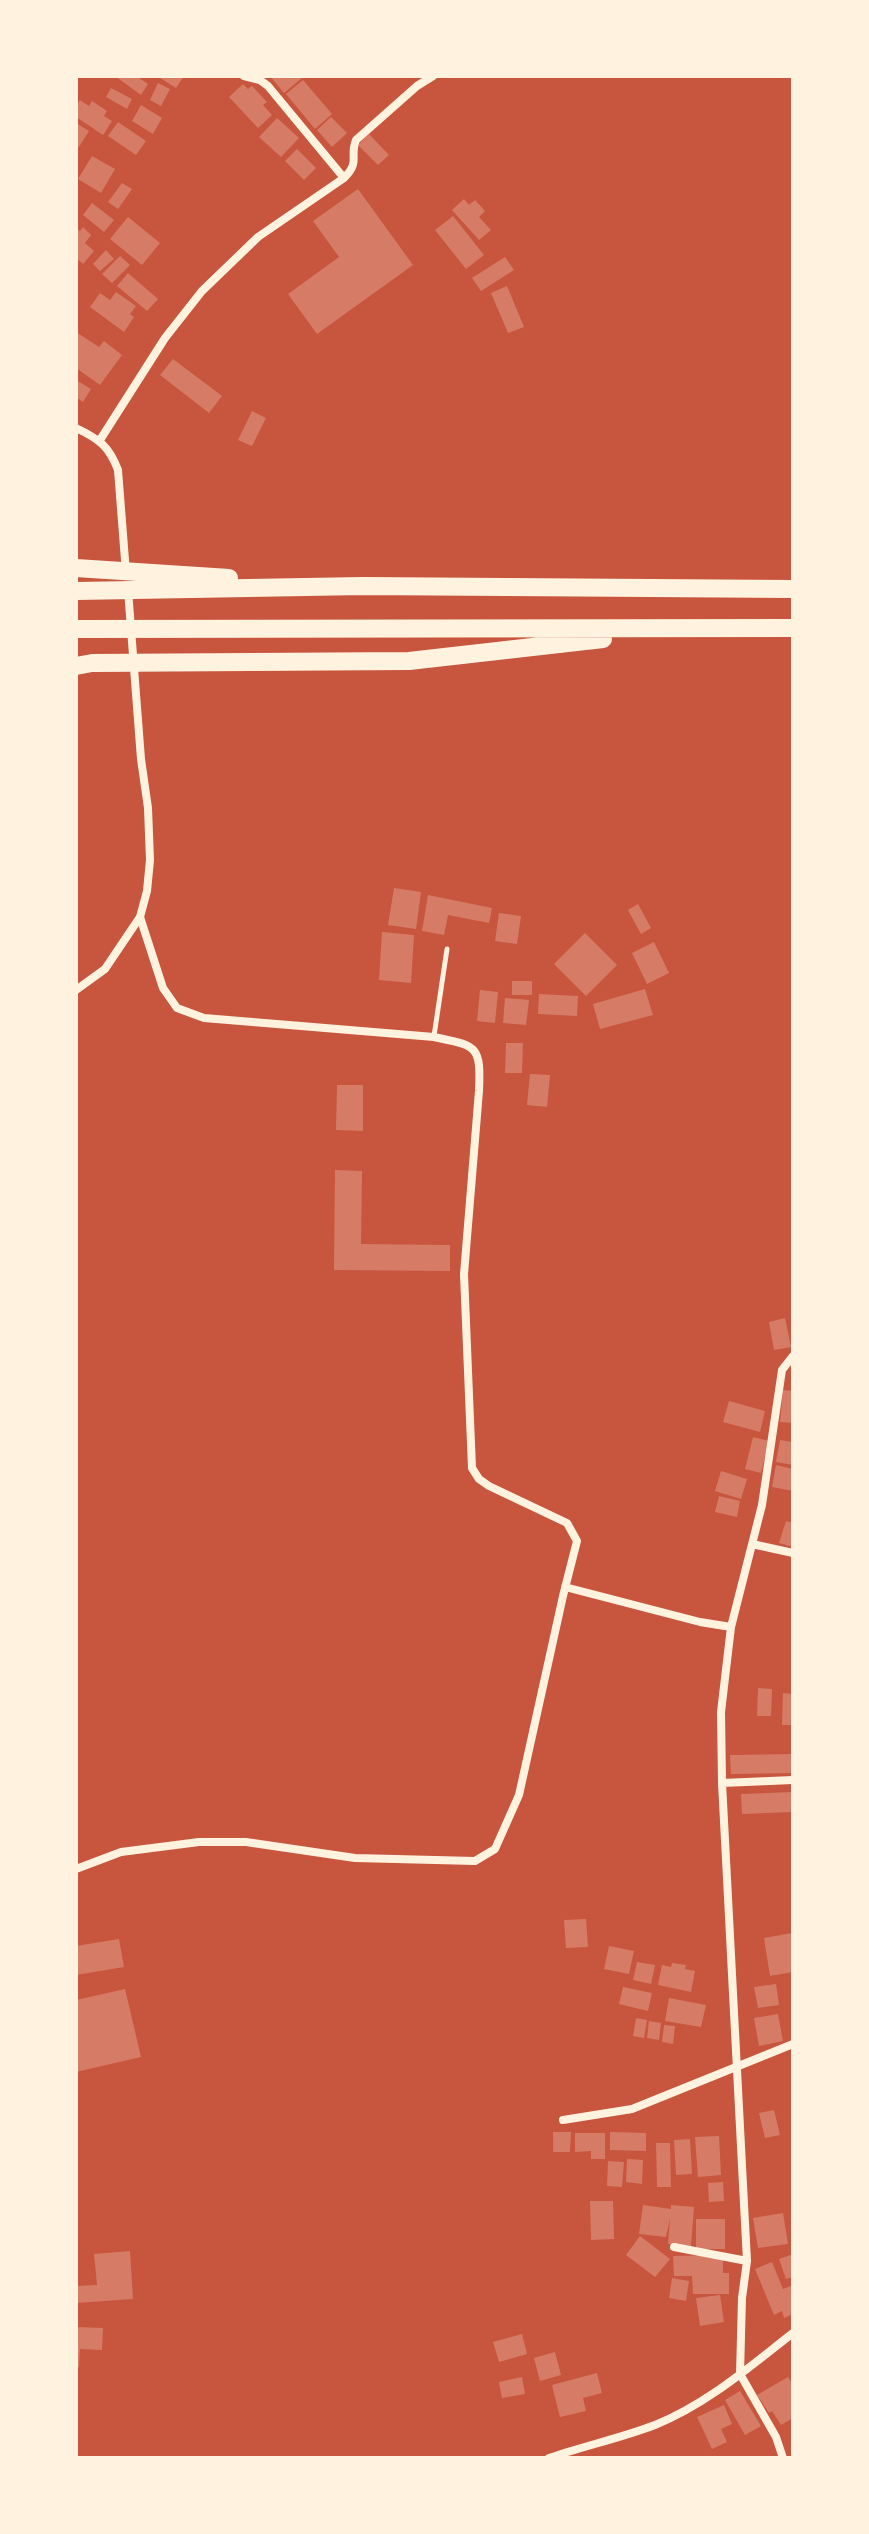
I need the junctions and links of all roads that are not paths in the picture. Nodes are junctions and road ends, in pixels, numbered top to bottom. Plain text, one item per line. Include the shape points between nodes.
1 (244, 76) edge
2 (433, 76) edge
3 (344, 178) junction
4 (76, 428) edge
5 (100, 440) junction
6 (76, 568) edge
7 (363, 586) junction
8 (793, 589) edge
9 (76, 591) edge
10 (793, 628) edge
11 (76, 629) edge
12 (693, 629) junction
13 (76, 666) edge
14 (140, 917) junction
15 (447, 949) dead end
16 (76, 990) edge
17 (434, 1037) junction
18 (793, 1356) edge
19 (752, 1544) junction
20 (793, 1553) edge
21 (565, 1587) junction
22 (731, 1627) junction
23 (793, 1780) edge
24 (722, 1783) junction
25 (76, 1869) edge
26 (793, 2044) edge
27 (735, 2067) junction
28 (563, 2120) dead end
29 (674, 2247) dead end
30 (747, 2261) junction
31 (793, 2333) edge
32 (740, 2374) junction
33 (549, 2458) edge
34 (783, 2458) edge

1 - 3 street via 268,86
2 - 3 street via 356,140 353,169
3 - 5 street via 258,237 202,291
4 - 5 street
5 - 14 street via 118,470 148,808 150,860
6 - 7 highway
7 - 8 highway
7 - 9 highway
10 - 12 highway
11 - 12 highway
12 - 13 highway via 409,661
14 - 16 street via 105,969
14 - 17 street via 163,988 177,1008 204,1018
15 - 17 lane
17 - 21 street via 471,1047 480,1064 464,1274 472,1468 489,1486 567,1523 577,1541
18 - 19 street via 782,1370
19 - 20 street
19 - 22 street
21 - 22 street
21 - 25 street via 519,1795 495,1849 475,1861 355,1858 246,1842 199,1842 121,1852
22 - 24 street via 721,1712
23 - 24 street
24 - 27 street
26 - 27 street
27 - 28 street via 632,2109
27 - 30 street
29 - 30 street
30 - 32 street
31 - 32 street
32 - 33 street via 655,2425
32 - 34 street

